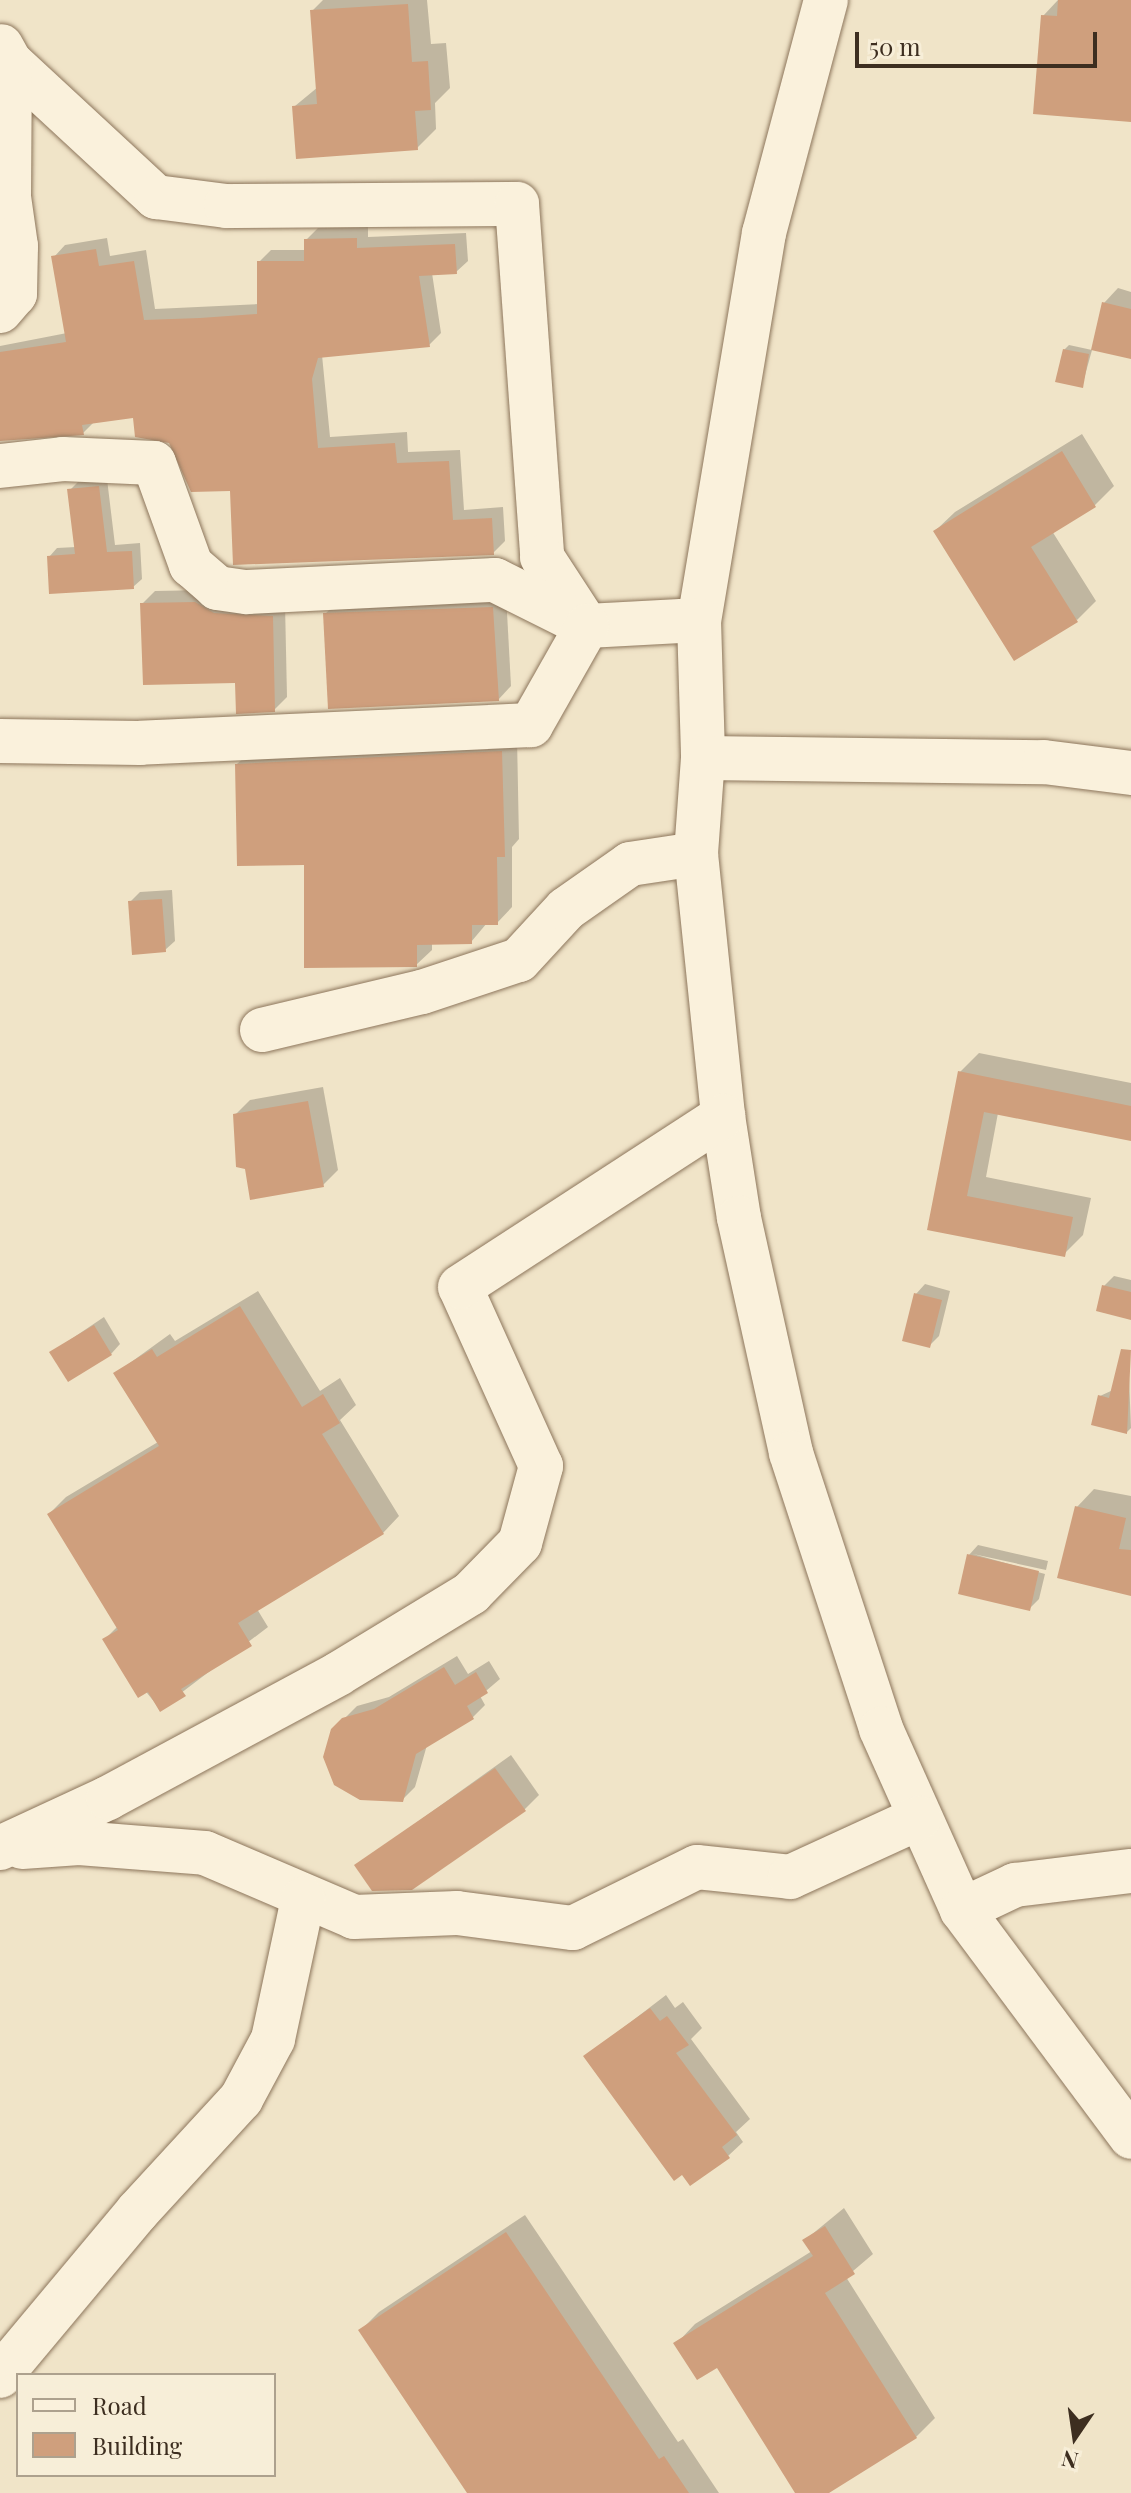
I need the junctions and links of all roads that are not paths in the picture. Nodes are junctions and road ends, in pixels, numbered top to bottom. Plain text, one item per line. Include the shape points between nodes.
1 (826, 0) edge
2 (5, 53) edge
3 (0, 311) edge
4 (0, 466) edge
5 (699, 620) junction
6 (587, 626) junction
7 (0, 741) edge
8 (703, 758) junction
9 (1131, 773) edge
10 (696, 854) junction
11 (262, 1030) dead end
12 (723, 1116) junction
13 (919, 1818) junction
14 (0, 1849) edge
15 (1131, 1871) edge
16 (303, 1899) junction
17 (962, 1910) junction
18 (1131, 2137) edge
19 (0, 2376) edge

1 - 5 street via 764,233
2 - 3 street via 15,294
2 - 6 street via 156,197 226,206 517,204 542,557
4 - 6 street via 63,459 154,463 191,565 217,588 247,592 495,580
5 - 6 street
5 - 8 street
6 - 7 street via 531,725 140,743
8 - 9 street via 1044,762
8 - 10 street
10 - 11 street via 630,864 566,909 519,960 422,992
10 - 12 street
12 - 13 street via 739,1218 791,1453 881,1729
12 - 14 street via 460,1287 541,1466 520,1543 471,1593 338,1674 108,1798
13 - 16 street via 790,1877 697,1867 573,1928 457,1913 354,1917
13 - 17 street
14 - 16 street via 79,1843 205,1853
15 - 17 street via 1015,1885
16 - 19 street via 273,2039 241,2099 137,2212
17 - 18 street

